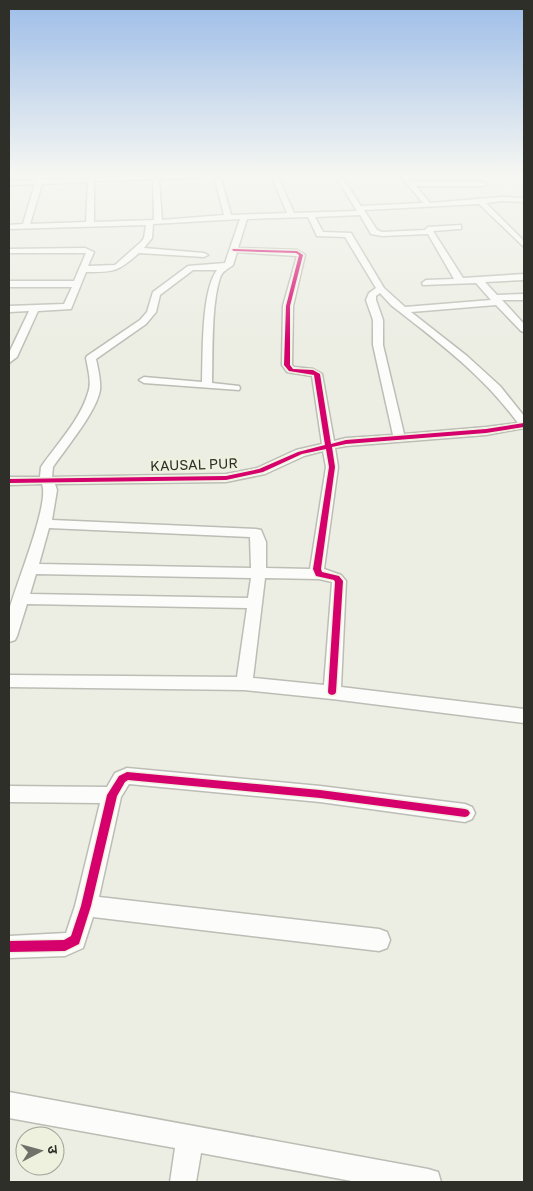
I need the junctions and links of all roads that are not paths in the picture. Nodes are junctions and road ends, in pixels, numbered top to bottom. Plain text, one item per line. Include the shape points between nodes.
1 (151, 231) edge
2 (240, 231) edge
3 (318, 231) edge
4 (374, 231) edge
5 (401, 231) edge
6 (430, 231) edge
7 (510, 231) edge
8 (524, 245) edge
9 (137, 250) junction
10 (234, 250) junction
11 (9, 251) edge
12 (204, 256) dead end
13 (223, 267) junction
14 (83, 269) junction
15 (524, 277) edge
16 (477, 279) junction
17 (460, 281) junction
18 (426, 283) dead end
19 (9, 284) edge
20 (78, 284) junction
21 (381, 289) junction
22 (524, 297) edge
23 (497, 300) junction
24 (35, 308) junction
25 (9, 309) edge
26 (404, 310) junction
27 (524, 329) edge
28 (9, 360) edge
29 (144, 380) dead end
30 (207, 386) junction
31 (235, 388) dead end
32 (524, 424) edge
33 (399, 437) junction
34 (328, 445) junction
35 (9, 481) edge
36 (49, 482) junction
37 (44, 524) junction
38 (30, 569) junction
39 (259, 573) junction
40 (319, 574) junction
41 (21, 599) junction
42 (254, 603) junction
43 (9, 636) edge
44 (9, 681) edge
45 (244, 684) junction
46 (332, 692) junction
47 (524, 716) edge
48 (9, 794) edge
49 (112, 795) junction
50 (465, 813) dead end
51 (86, 906) junction
52 (379, 940) dead end
53 (9, 947) edge
54 (9, 1105) edge
55 (190, 1137) junction
56 (183, 1182) edge
57 (428, 1182) edge

1 - 9 street
2 - 10 street
3 - 21 street via 320,234 348,236
4 - 5 street
6 - 17 street
7 - 8 street
9 - 12 street
9 - 14 street via 115,268
10 - 13 street via 229,265
10 - 34 street via 297,252 301,255 288,306 287,365 291,370 317,374
11 - 14 street via 88,250
13 - 30 street via 216,275 209,321
13 - 36 street via 191,268 156,294 151,312 143,322 92,355 94,393 82,417 47,467 45,474
14 - 20 street
15 - 16 street
16 - 17 street
16 - 23 street
17 - 18 street
19 - 20 street
20 - 24 street via 68,307
21 - 26 street
21 - 33 street via 370,300 378,320 378,345
22 - 23 street
23 - 26 street
23 - 27 street
24 - 25 street
24 - 28 street
26 - 32 street via 484,375
29 - 30 street
30 - 31 street
32 - 33 street, KAUSAL PUR via 486,431
33 - 34 street, KAUSAL PUR
34 - 36 street, KAUSAL PUR via 240,476
34 - 40 street via 332,471 317,569
35 - 36 street, KAUSAL PUR
36 - 37 street via 51,490
37 - 38 street
37 - 39 street via 253,532 260,540
38 - 39 street
38 - 41 street
39 - 40 street
39 - 42 street
40 - 46 street via 339,581
41 - 42 street
41 - 43 street
42 - 45 street
44 - 45 street
45 - 46 street
46 - 47 street
48 - 49 street
49 - 50 street via 122,779 130,776 320,794
49 - 51 street
51 - 52 street
51 - 53 street via 77,935 69,944
54 - 55 street
55 - 56 street
55 - 57 street

